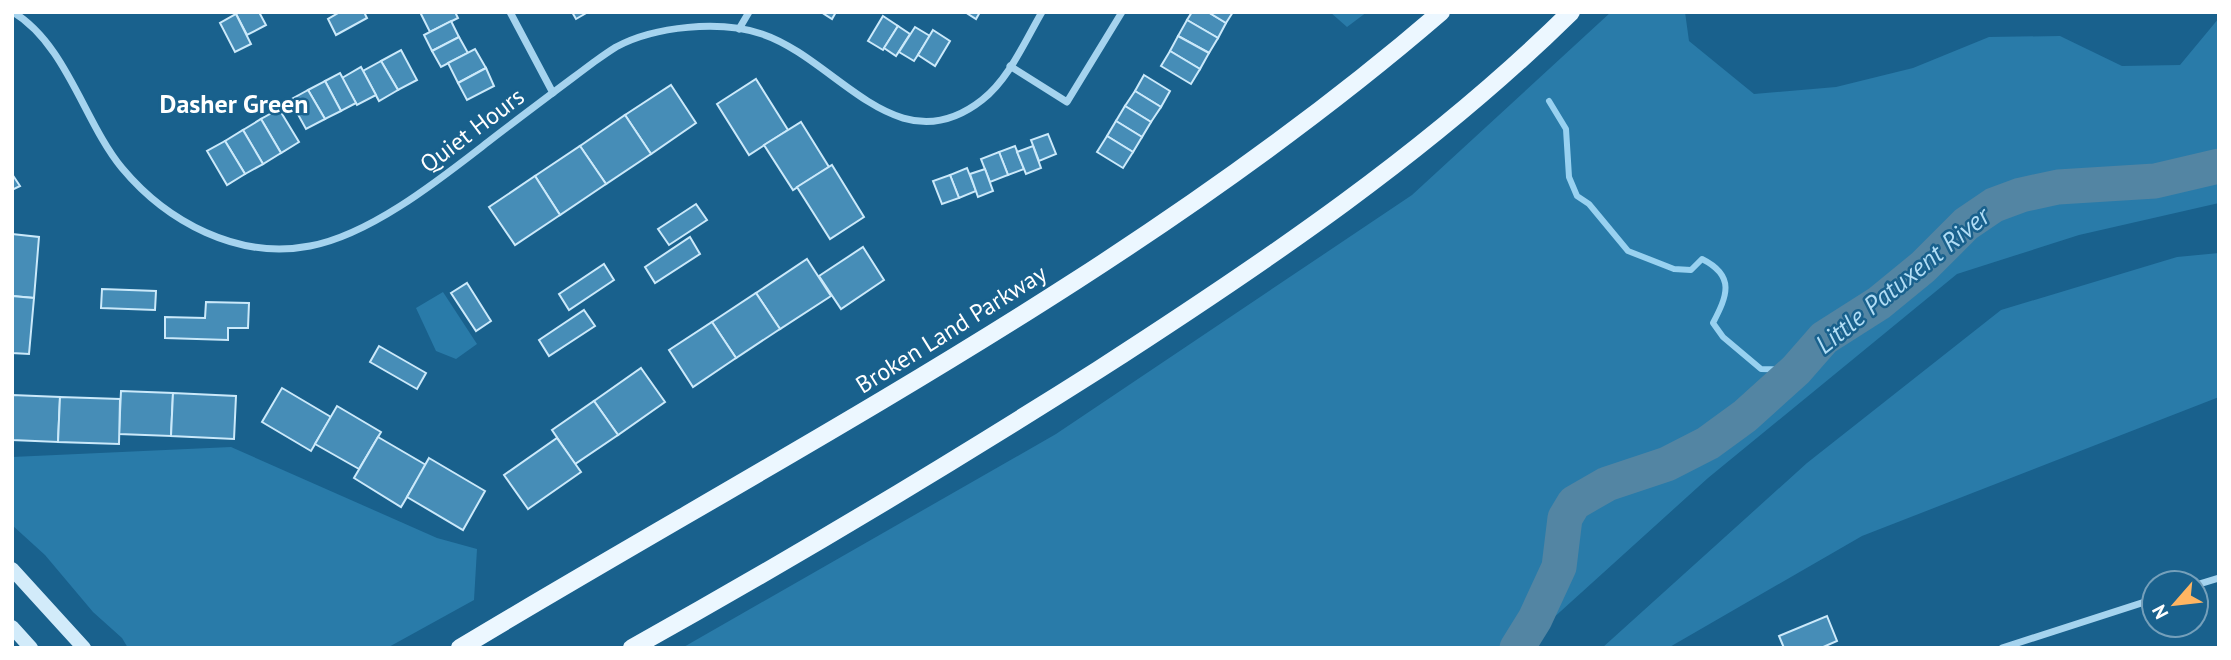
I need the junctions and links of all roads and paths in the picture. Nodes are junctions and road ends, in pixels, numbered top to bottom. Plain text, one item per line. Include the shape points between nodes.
1 (13, 12) edge
2 (509, 12) edge
3 (749, 12) edge
4 (1042, 12) edge
5 (1122, 12) edge
6 (1441, 12) edge
7 (1571, 12) edge
8 (739, 29) junction
9 (1010, 66) junction
10 (552, 93) junction
11 (12, 569) edge
12 (2140, 604) edge
13 (12, 627) edge
14 (31, 648) edge
15 (84, 648) edge
16 (460, 648) edge
17 (632, 648) edge
18 (2002, 648) edge

1 - 10 street, Quiet Hours via 54,55 106,145 139,187 183,222 213,236 269,250 313,246 376,220 422,192
2 - 10 street
3 - 8 street
4 - 9 street, Quiet Hours
5 - 9 street via 1068,102
6 - 16 main road, Broken Land Parkway via 1335,99 1137,241 897,392
7 - 17 main road via 1387,172 1262,262 934,472
8 - 9 street, Quiet Hours via 783,44 879,110 901,119 926,122 965,112 997,86
8 - 10 street, Quiet Hours via 688,27 639,38 617,47
11 - 15 street
12 - 18 street
13 - 14 street

